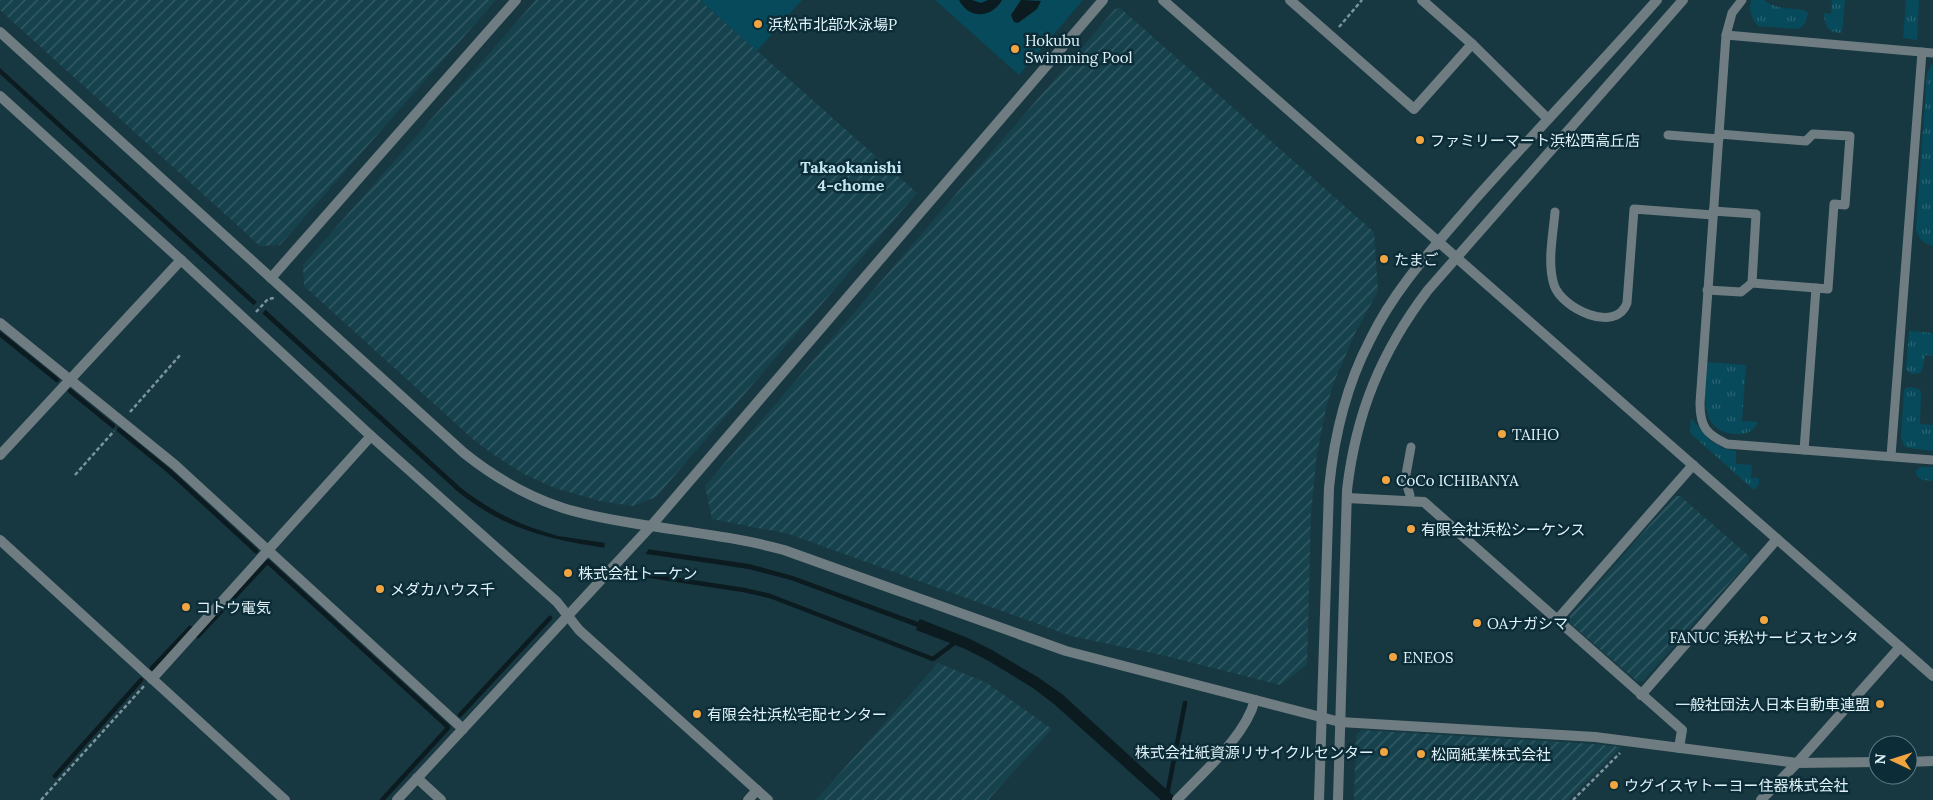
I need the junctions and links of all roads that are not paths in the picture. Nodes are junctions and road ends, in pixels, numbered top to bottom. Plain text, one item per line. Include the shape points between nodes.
1 (516, 0) edge
2 (1103, 0) edge
3 (1163, 0) edge
4 (1290, 0) edge
5 (1422, 0) edge
6 (1657, 0) edge
7 (1683, 0) edge
8 (1742, 0) edge
9 (0, 32) edge
10 (1726, 35) junction
11 (1472, 44) junction
12 (1922, 52) junction
13 (1933, 53) edge
14 (0, 96) edge
15 (1548, 118) junction
16 (1668, 135) dead end
17 (1719, 137) junction
18 (1555, 212) dead end
19 (1713, 213) junction
20 (1438, 242) junction
21 (1457, 258) junction
22 (181, 260) junction
23 (271, 278) junction
24 (1752, 283) junction
25 (1816, 288) junction
26 (1707, 290) junction
27 (0, 323) edge
28 (69, 380) junction
29 (371, 436) junction
30 (1411, 447) dead end
31 (1804, 450) junction
32 (0, 454) edge
33 (1891, 456) junction
34 (1933, 460) edge
35 (1693, 465) junction
36 (1410, 495) dead end
37 (1347, 498) junction
38 (651, 526) junction
39 (1777, 539) junction
40 (0, 540) edge
41 (268, 550) junction
42 (568, 616) junction
43 (1557, 620) junction
44 (1900, 647) junction
45 (1933, 676) edge
46 (152, 678) junction
47 (1641, 694) junction
48 (1255, 700) junction
49 (1322, 718) junction
50 (1340, 722) junction
51 (463, 729) junction
52 (1679, 748) junction
53 (1933, 761) edge
54 (1868, 762) edge
55 (1918, 762) edge
56 (1797, 763) junction
57 (417, 778) junction
58 (757, 790) junction
59 (1183, 797) edge
60 (286, 800) edge
61 (397, 800) edge
62 (441, 800) edge
63 (748, 800) edge
64 (768, 800) edge
65 (1319, 800) edge
66 (1338, 800) edge
67 (1761, 800) edge

1 - 23 street
2 - 38 street
3 - 20 street
4 - 11 street via 1414,109
5 - 11 street
6 - 15 street
7 - 21 street
8 - 10 lane via 1732,13
9 - 23 street
10 - 12 lane
10 - 17 lane
11 - 15 street
12 - 13 lane
12 - 33 lane
14 - 22 street
15 - 20 street
16 - 17 lane
17 - 19 lane
17 - 25 lane via 1806,141 1813,134 1850,136 1845,205 1834,204 1828,289
18 - 19 lane via 1550,264 1555,287 1562,298 1583,313 1608,317 1624,312 1627,303 1634,204
19 - 24 lane via 1756,214
19 - 26 lane
20 - 21 street
20 - 49 street via 1410,274 1382,317 1359,363 1342,412 1329,488
21 - 35 street
21 - 37 street via 1413,310 1377,373 1355,442
22 - 28 street
22 - 29 street
23 - 38 street via 464,453 491,473 519,490 565,509
24 - 25 lane
24 - 26 lane via 1741,292
25 - 31 lane
26 - 31 lane via 1700,418 1707,431 1727,444
27 - 28 street
28 - 32 street
28 - 41 street via 174,465
29 - 41 street
29 - 42 street via 557,602
30 - 36 lane via 1405,480
31 - 33 lane
33 - 34 lane
35 - 39 street
35 - 43 street
37 - 43 street via 1424,502
37 - 50 street
38 - 42 street
38 - 48 street via 784,550 1052,647
39 - 44 street
39 - 47 street
40 - 46 street
41 - 46 street
41 - 51 street
42 - 51 street
42 - 58 street via 579,630
43 - 47 street
44 - 45 street
44 - 56 street
46 - 60 street
47 - 52 street via 1682,730
48 - 49 street
48 - 59 street via 1251,714
49 - 50 street
49 - 65 street
50 - 52 street via 1595,737
50 - 66 street
51 - 57 street
52 - 56 street
53 - 55 street
54 - 56 street
56 - 67 street
57 - 61 street
57 - 62 street
58 - 63 street
58 - 64 street

